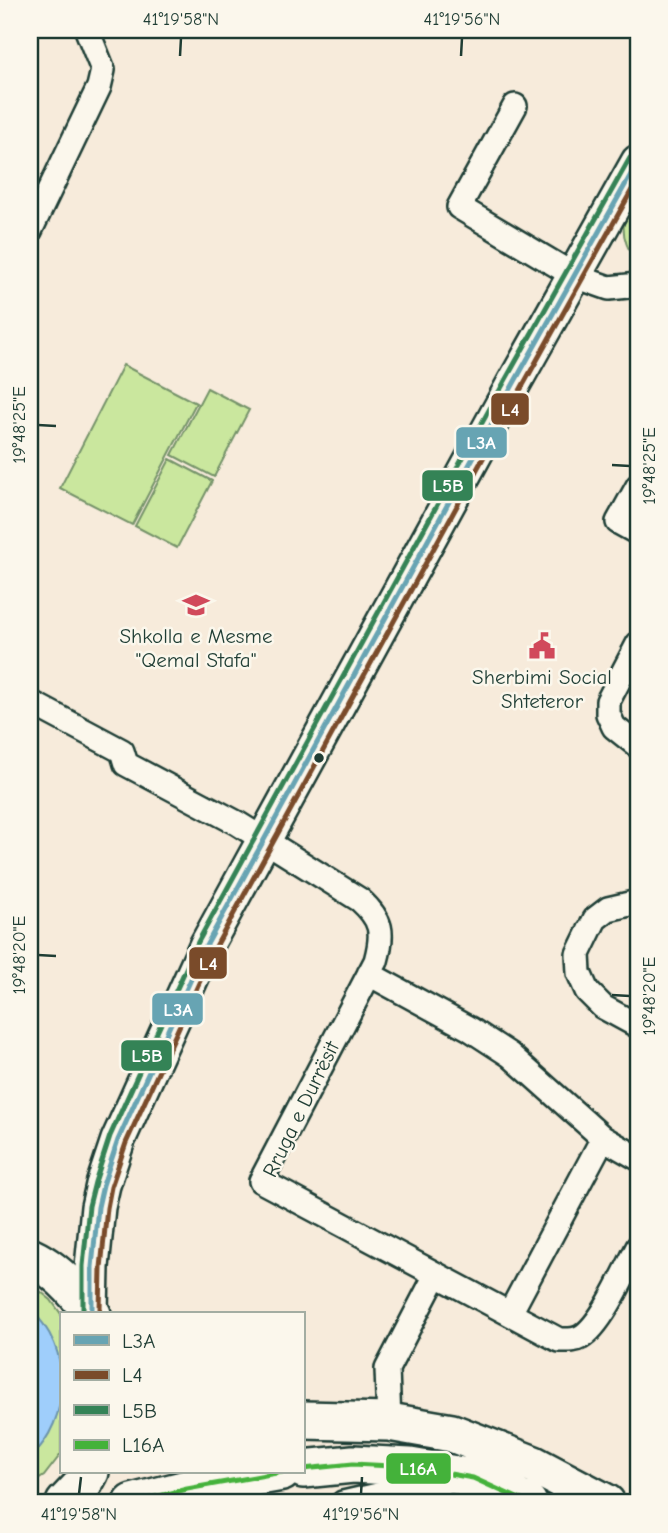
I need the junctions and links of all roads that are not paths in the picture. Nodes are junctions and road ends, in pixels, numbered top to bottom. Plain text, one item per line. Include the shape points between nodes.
1 (88, 30) edge
2 (515, 106) dead end
3 (638, 162) edge
4 (30, 231) edge
5 (575, 276) junction
6 (638, 285) edge
7 (638, 486) edge
8 (638, 533) edge
9 (638, 644) edge
10 (30, 702) edge
11 (638, 746) edge
12 (264, 841) junction
13 (638, 902) edge
14 (369, 974) junction
15 (638, 1026) edge
16 (603, 1138) junction
17 (638, 1158) edge
18 (638, 1247) edge
19 (30, 1257) edge
20 (436, 1275) junction
21 (90, 1312) edge
22 (91, 1312) edge
23 (510, 1313) junction
24 (304, 1420) edge
25 (389, 1422) junction
26 (304, 1469) edge
27 (89, 1474) edge
28 (271, 1474) edge
29 (470, 1490) edge
30 (65, 1503) edge
31 (132, 1503) edge
32 (343, 1503) edge
33 (528, 1503) edge
34 (606, 1503) edge

1 - 4 street via 103,70 99,87
2 - 5 street via 459,207
3 - 5 main road
5 - 6 street via 609,288
5 - 12 main road
7 - 8 street via 618,522
9 - 11 street via 608,701 608,714 614,727
10 - 12 street, Rruga e Durrësit via 122,751 126,764
12 - 14 street, Rruga e Durrësit via 372,911 380,925 381,944
12 - 22 main road via 206,947 118,1140 99,1207
13 - 15 street via 608,909 595,919 578,954 579,973 587,991 603,1007
14 - 16 street via 510,1055
14 - 20 street, Rruga e Durrësit via 261,1181
16 - 17 street
16 - 23 street
18 - 23 street via 598,1322 583,1336 559,1340
19 - 21 main road via 68,1284
20 - 23 street
20 - 25 street via 387,1369
24 - 25 main road
25 - 34 main road via 452,1433 515,1456
26 - 29 main road via 410,1467
27 - 30 main road
28 - 31 main road
29 - 32 street via 400,1490
29 - 33 main road

